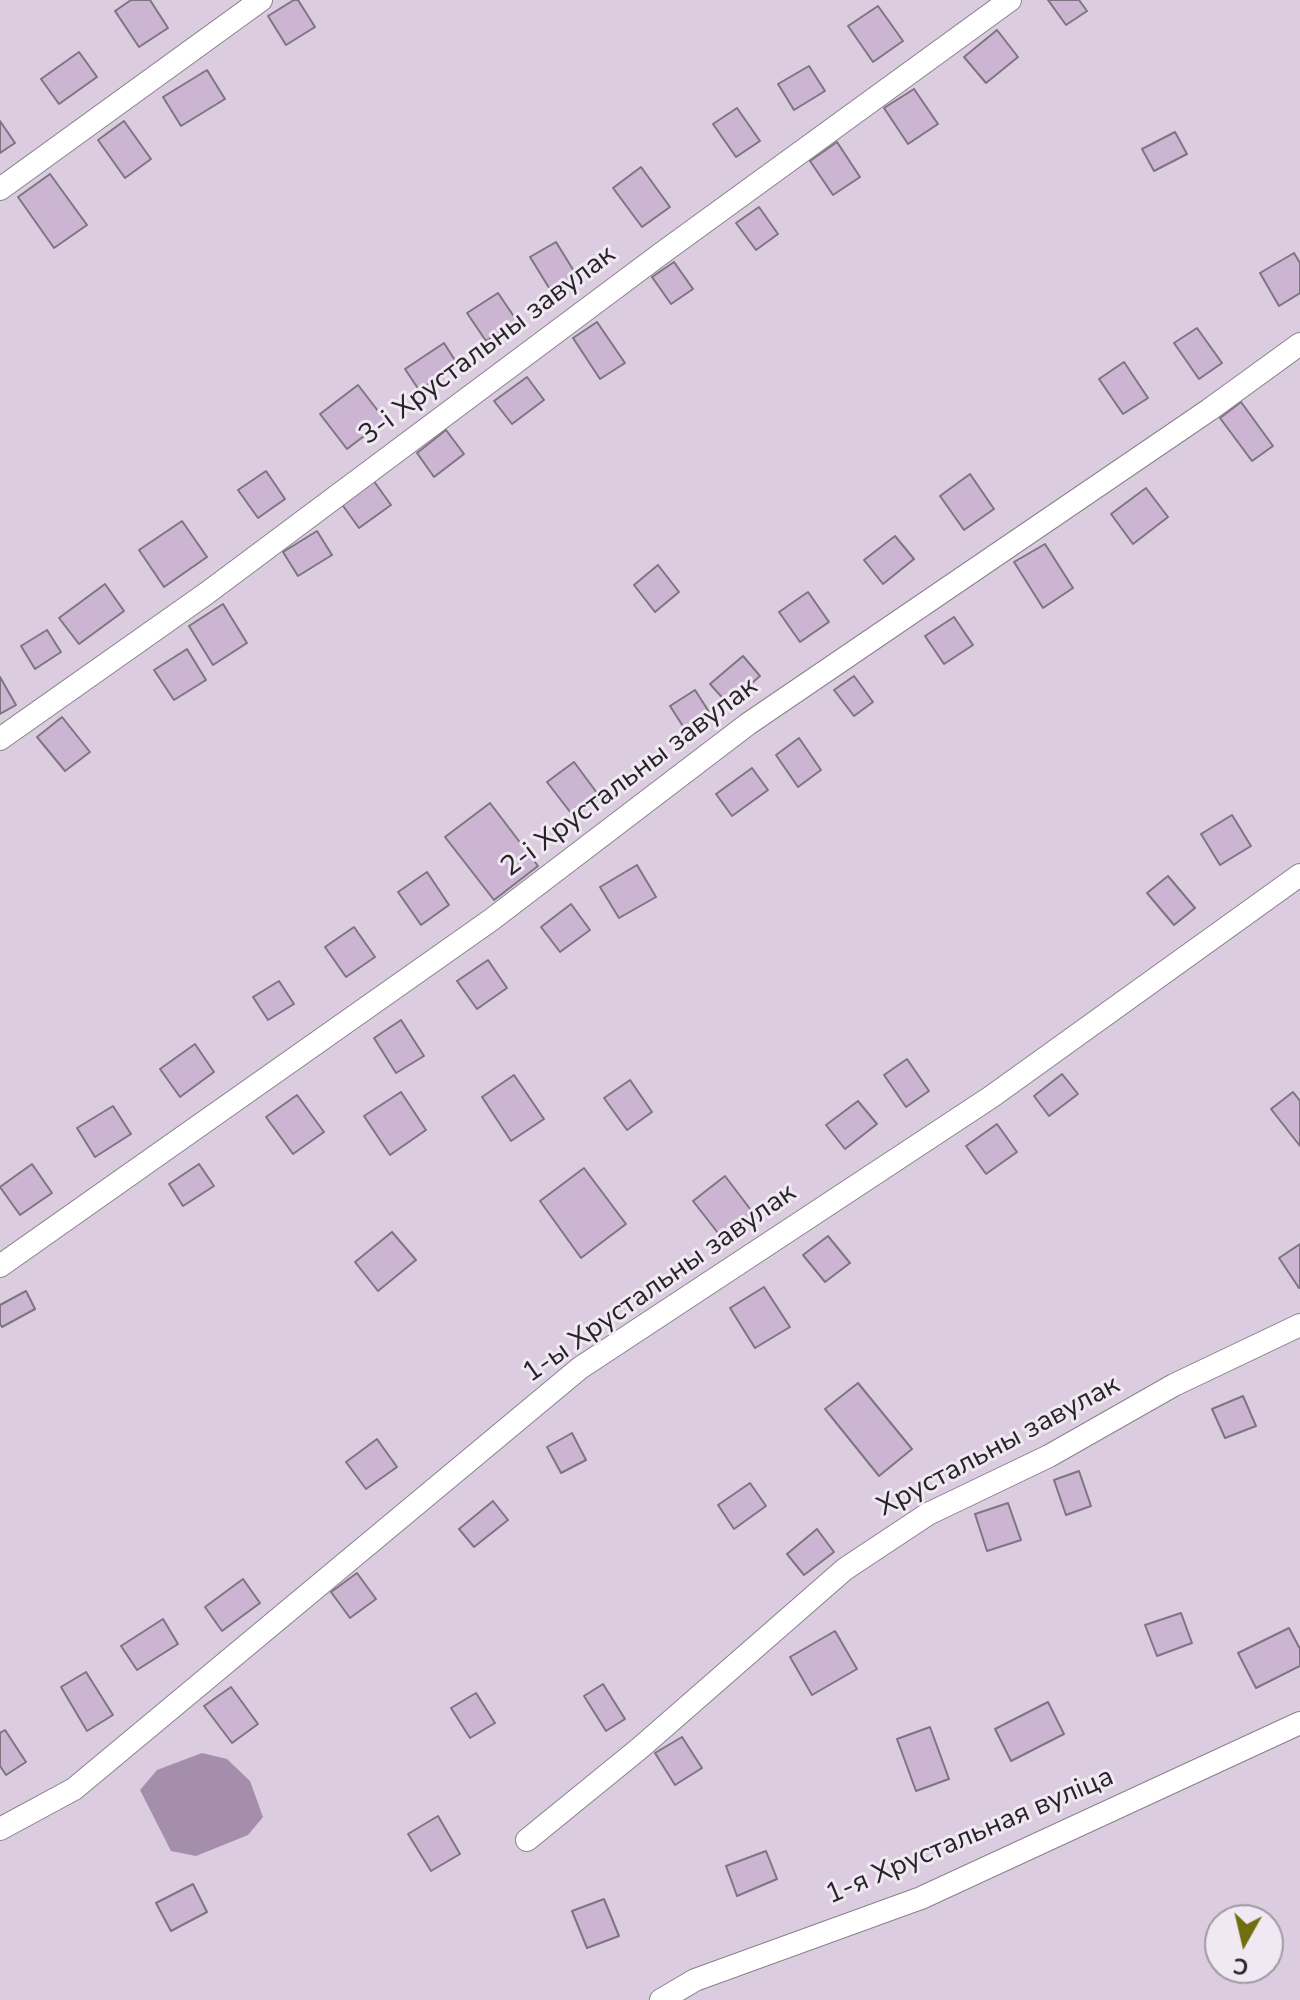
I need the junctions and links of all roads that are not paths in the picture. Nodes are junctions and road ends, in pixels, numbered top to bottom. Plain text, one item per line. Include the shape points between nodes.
1 (261, 0) edge
2 (1010, 0) edge
3 (0, 189) edge
4 (1300, 344) edge
5 (0, 739) edge
6 (1300, 875) edge
7 (0, 1266) edge
8 (1300, 1325) edge
9 (1300, 1723) edge
10 (0, 1829) edge
11 (527, 1840) dead end
12 (661, 2000) edge

1 - 3 lane
2 - 5 lane, 3-і Хрустальны завулак via 207,593
4 - 7 lane, 2-і Хрустальны завулак via 748,724 491,920
6 - 10 lane, 1-ы Хрустальны завулак via 991,1097 580,1368 74,1789
8 - 11 lane, Хрустальны завулак via 928,1514 845,1569
9 - 12 lane, 1-я Хрустальная вуліца via 921,1898 695,1980

